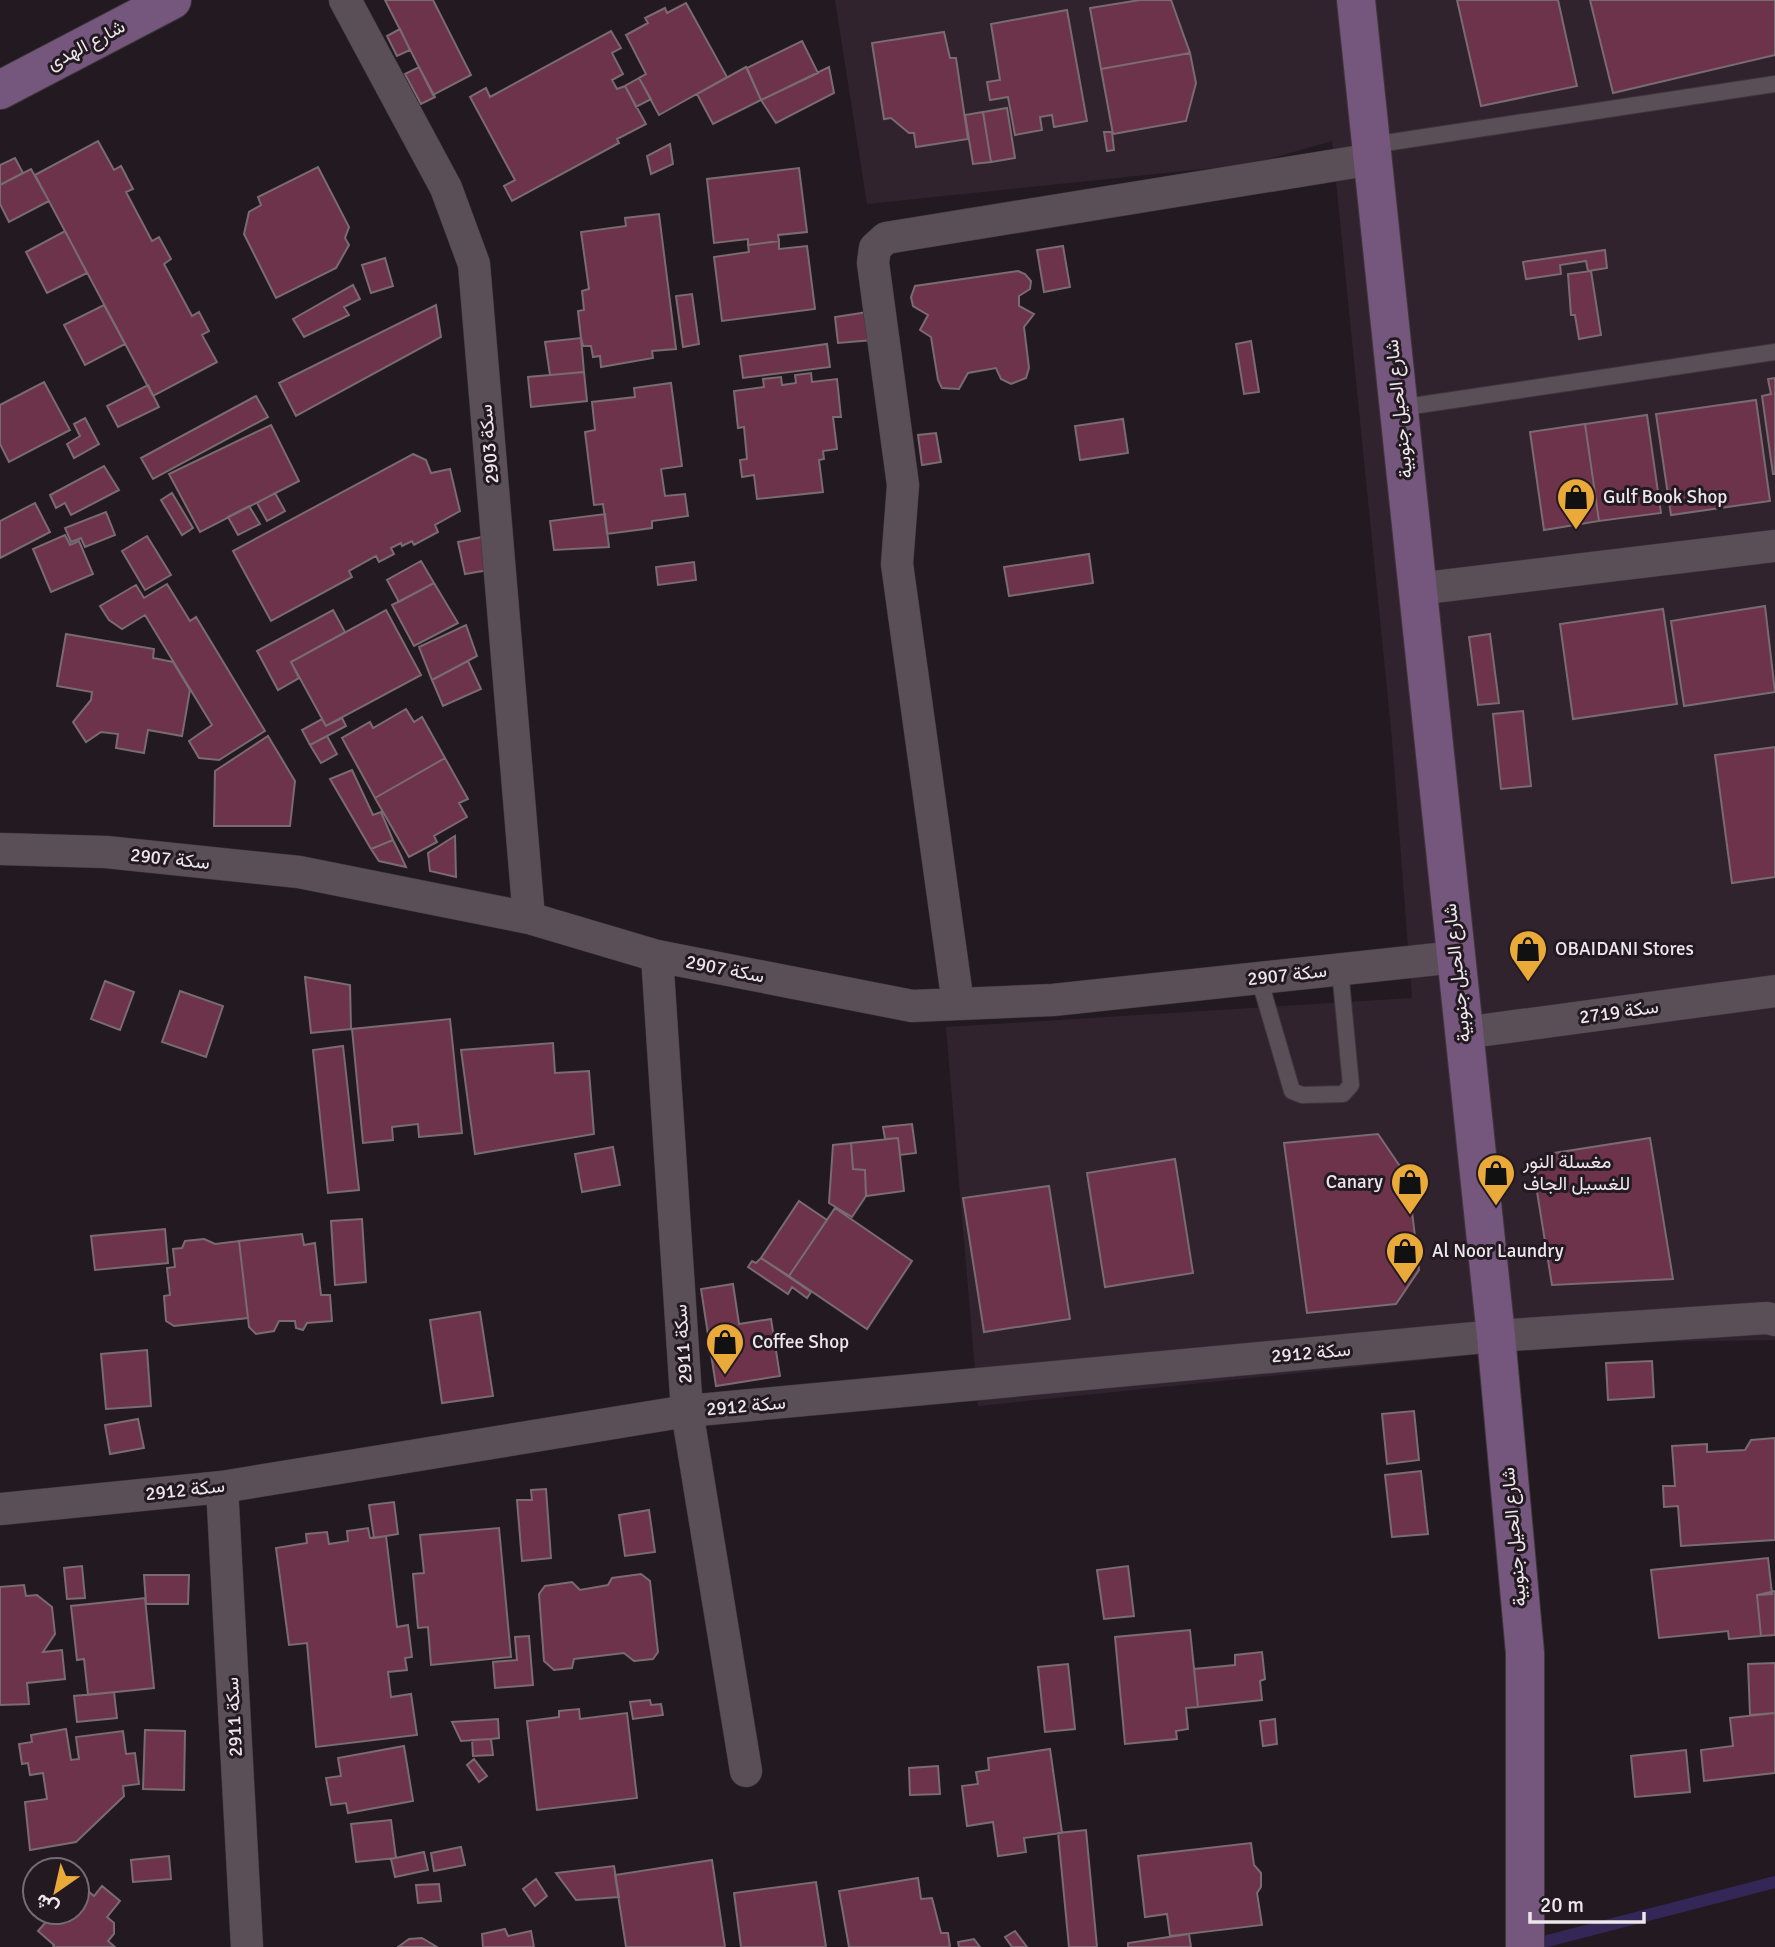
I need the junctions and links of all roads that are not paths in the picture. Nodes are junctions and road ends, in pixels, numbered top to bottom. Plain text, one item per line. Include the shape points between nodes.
1 (172, 0) edge
2 (345, 0) edge
3 (1356, 0) edge
4 (1775, 84) edge
5 (0, 90) edge
6 (1372, 152) junction
7 (1775, 352) edge
8 (1399, 408) junction
9 (1775, 546) edge
10 (1417, 589) junction
11 (0, 849) edge
12 (529, 918) junction
13 (657, 956) junction
14 (1456, 957) junction
15 (1340, 970) junction
16 (1259, 978) junction
17 (1775, 991) edge
18 (958, 1004) junction
19 (1463, 1033) junction
20 (1775, 1320) edge
21 (1496, 1336) junction
22 (687, 1411) junction
23 (222, 1487) junction
24 (0, 1509) edge
25 (746, 1770) dead end
26 (247, 1947) edge
27 (1525, 1947) edge

1 - 5 street, شارع الهدى
2 - 12 street, سكة 2903 via 446,188 474,264
3 - 6 street, شارع الحيل جنوبية
4 - 6 lane
6 - 8 street, شارع الحيل جنوبية
6 - 18 street via 886,237 875,248 873,262 903,485 897,564
7 - 8 lane
8 - 10 street, شارع الحيل جنوبية
9 - 10 street
10 - 14 street, شارع الحيل جنوبية
11 - 12 street, سكة 2907 via 106,852 299,872
12 - 13 street, سكة 2907
13 - 18 street, سكة 2907 via 912,1006
13 - 22 street, سكة 2911
14 - 15 street, سكة 2907
14 - 19 street, شارع الحيل جنوبية
15 - 16 street, سكة 2907
15 - 16 lane via 1350,1085 1343,1094 1292,1091
16 - 18 street, سكة 2907 via 1053,1000
17 - 19 street, سكة 2719
19 - 21 street, شارع الحيل جنوبية
20 - 21 street, سكة 2912
21 - 22 street, سكة 2912
21 - 27 street, شارع الحيل جنوبية via 1525,1653
22 - 23 street, سكة 2912
22 - 25 street, سكة 2911
23 - 24 street, سكة 2912
23 - 26 street, سكة 2911

